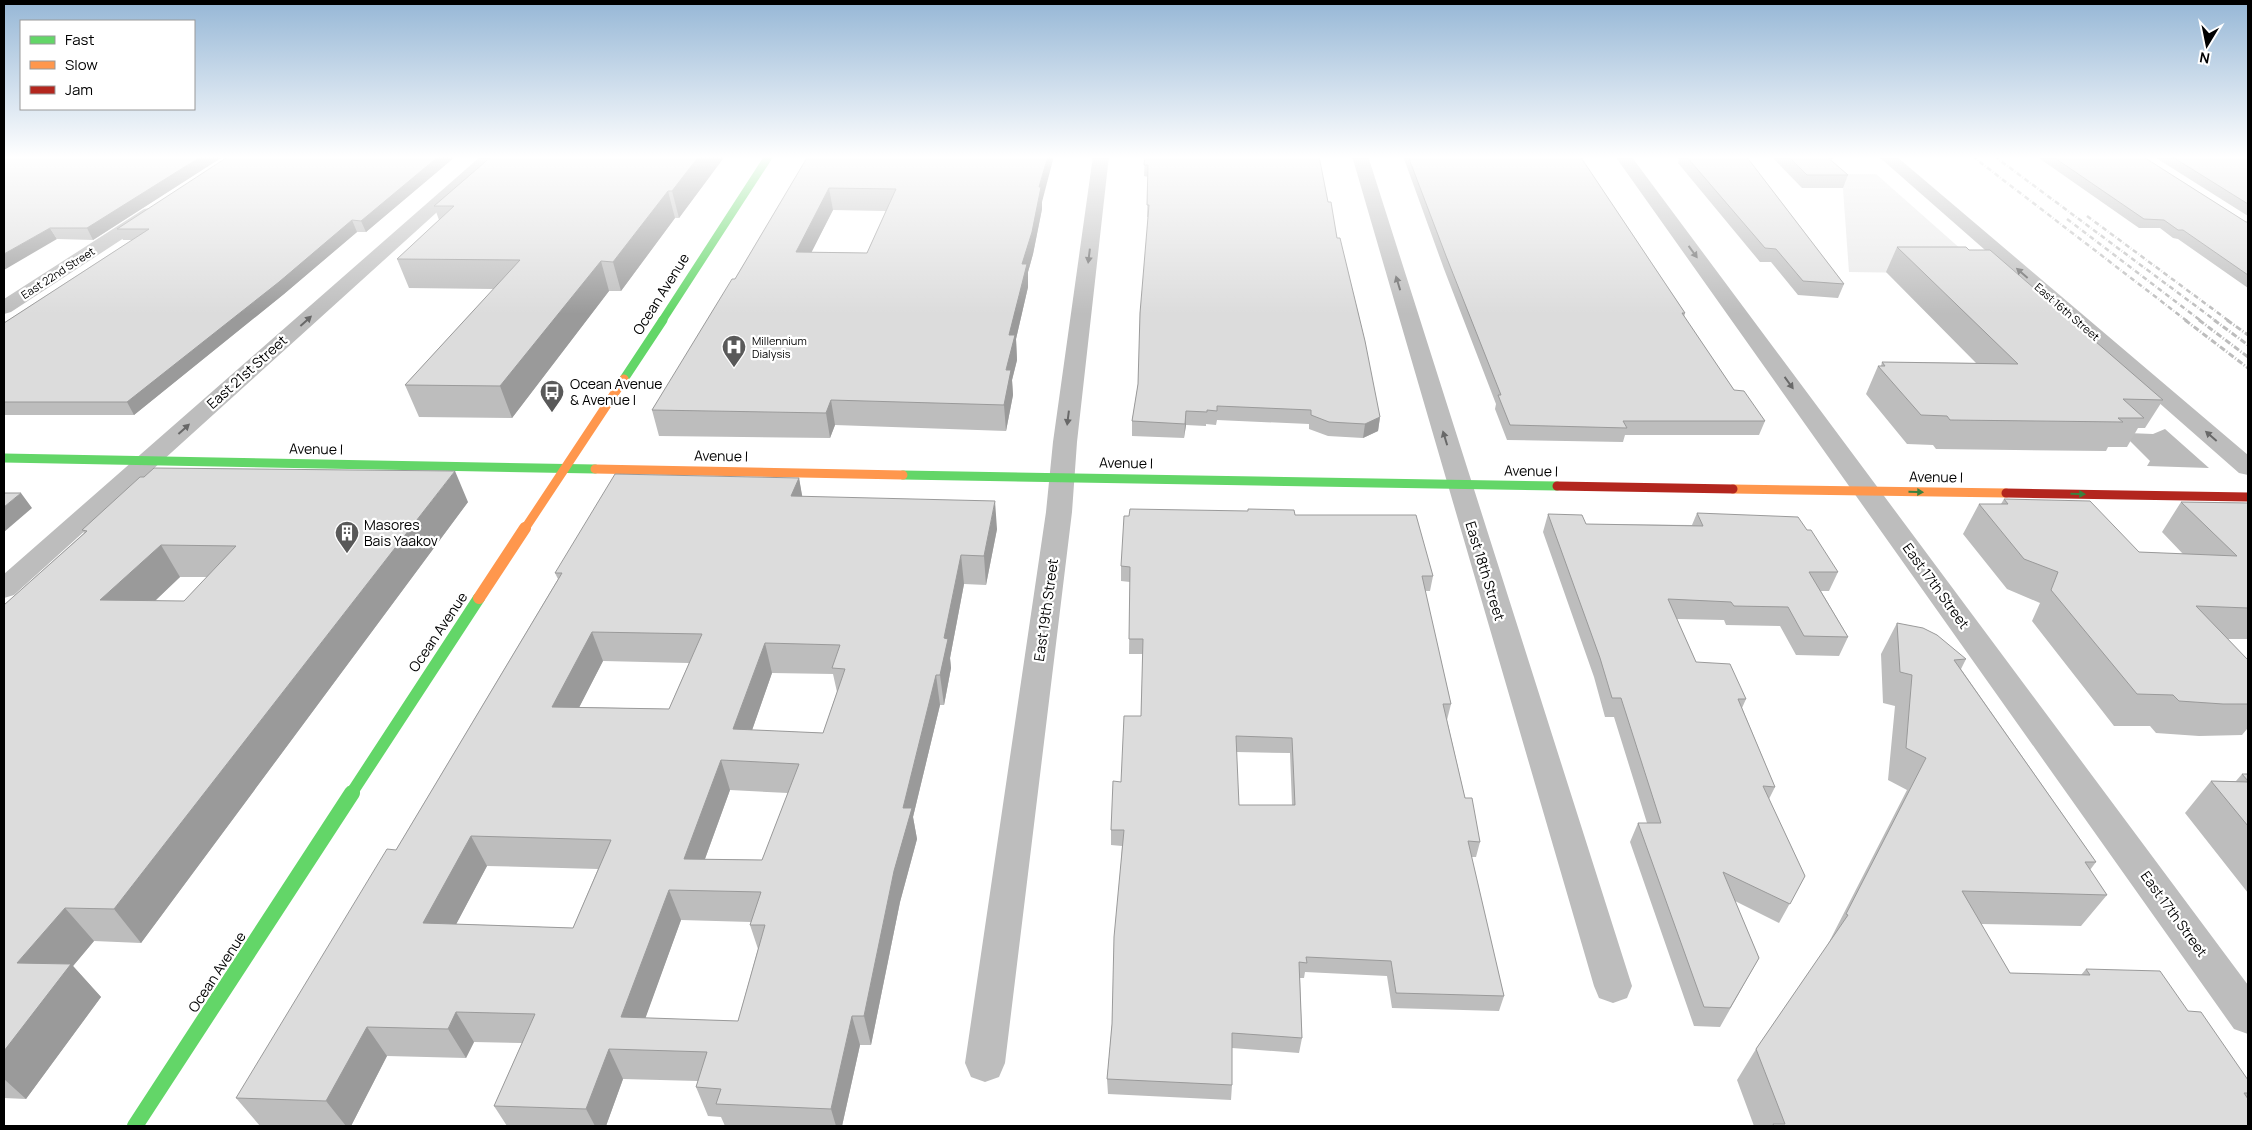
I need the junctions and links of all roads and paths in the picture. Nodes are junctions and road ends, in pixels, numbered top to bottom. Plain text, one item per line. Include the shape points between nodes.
1 (156, 209) edge
2 (432, 209) edge
3 (735, 209) edge
4 (1095, 209) edge
5 (1376, 209) edge
6 (1661, 209) edge
7 (1947, 209) edge
8 (4, 308) edge
9 (4, 458) edge
10 (148, 461) junction
11 (567, 468) junction
12 (2248, 468) edge
13 (1062, 477) junction
14 (1459, 485) junction
15 (1867, 491) junction
16 (2248, 497) edge
17 (4, 589) edge
18 (1613, 986) dead end
19 (2248, 1016) edge
20 (985, 1063) dead end
21 (135, 1126) edge

1 - 8 street, East 22nd Street
10 -> 2 street, East 21st Street
3 - 11 street, Ocean Avenue
4 -> 13 street, East 19th Street
14 -> 5 street, East 18th Street
6 -> 15 street, East 17th Street
12 -> 7 street, East 16th Street
9 - 10 street, Avenue I
10 - 11 street, Avenue I
10 - 17 street, East 21st Street
11 - 13 street, Avenue I
11 - 21 street, Ocean Avenue via 439,657
13 - 14 street, Avenue I
13 - 20 street, East 19th Street
14 - 15 street, Avenue I
14 - 18 street, East 18th Street
15 -> 16 street, Avenue I
15 - 19 street, East 17th Street

